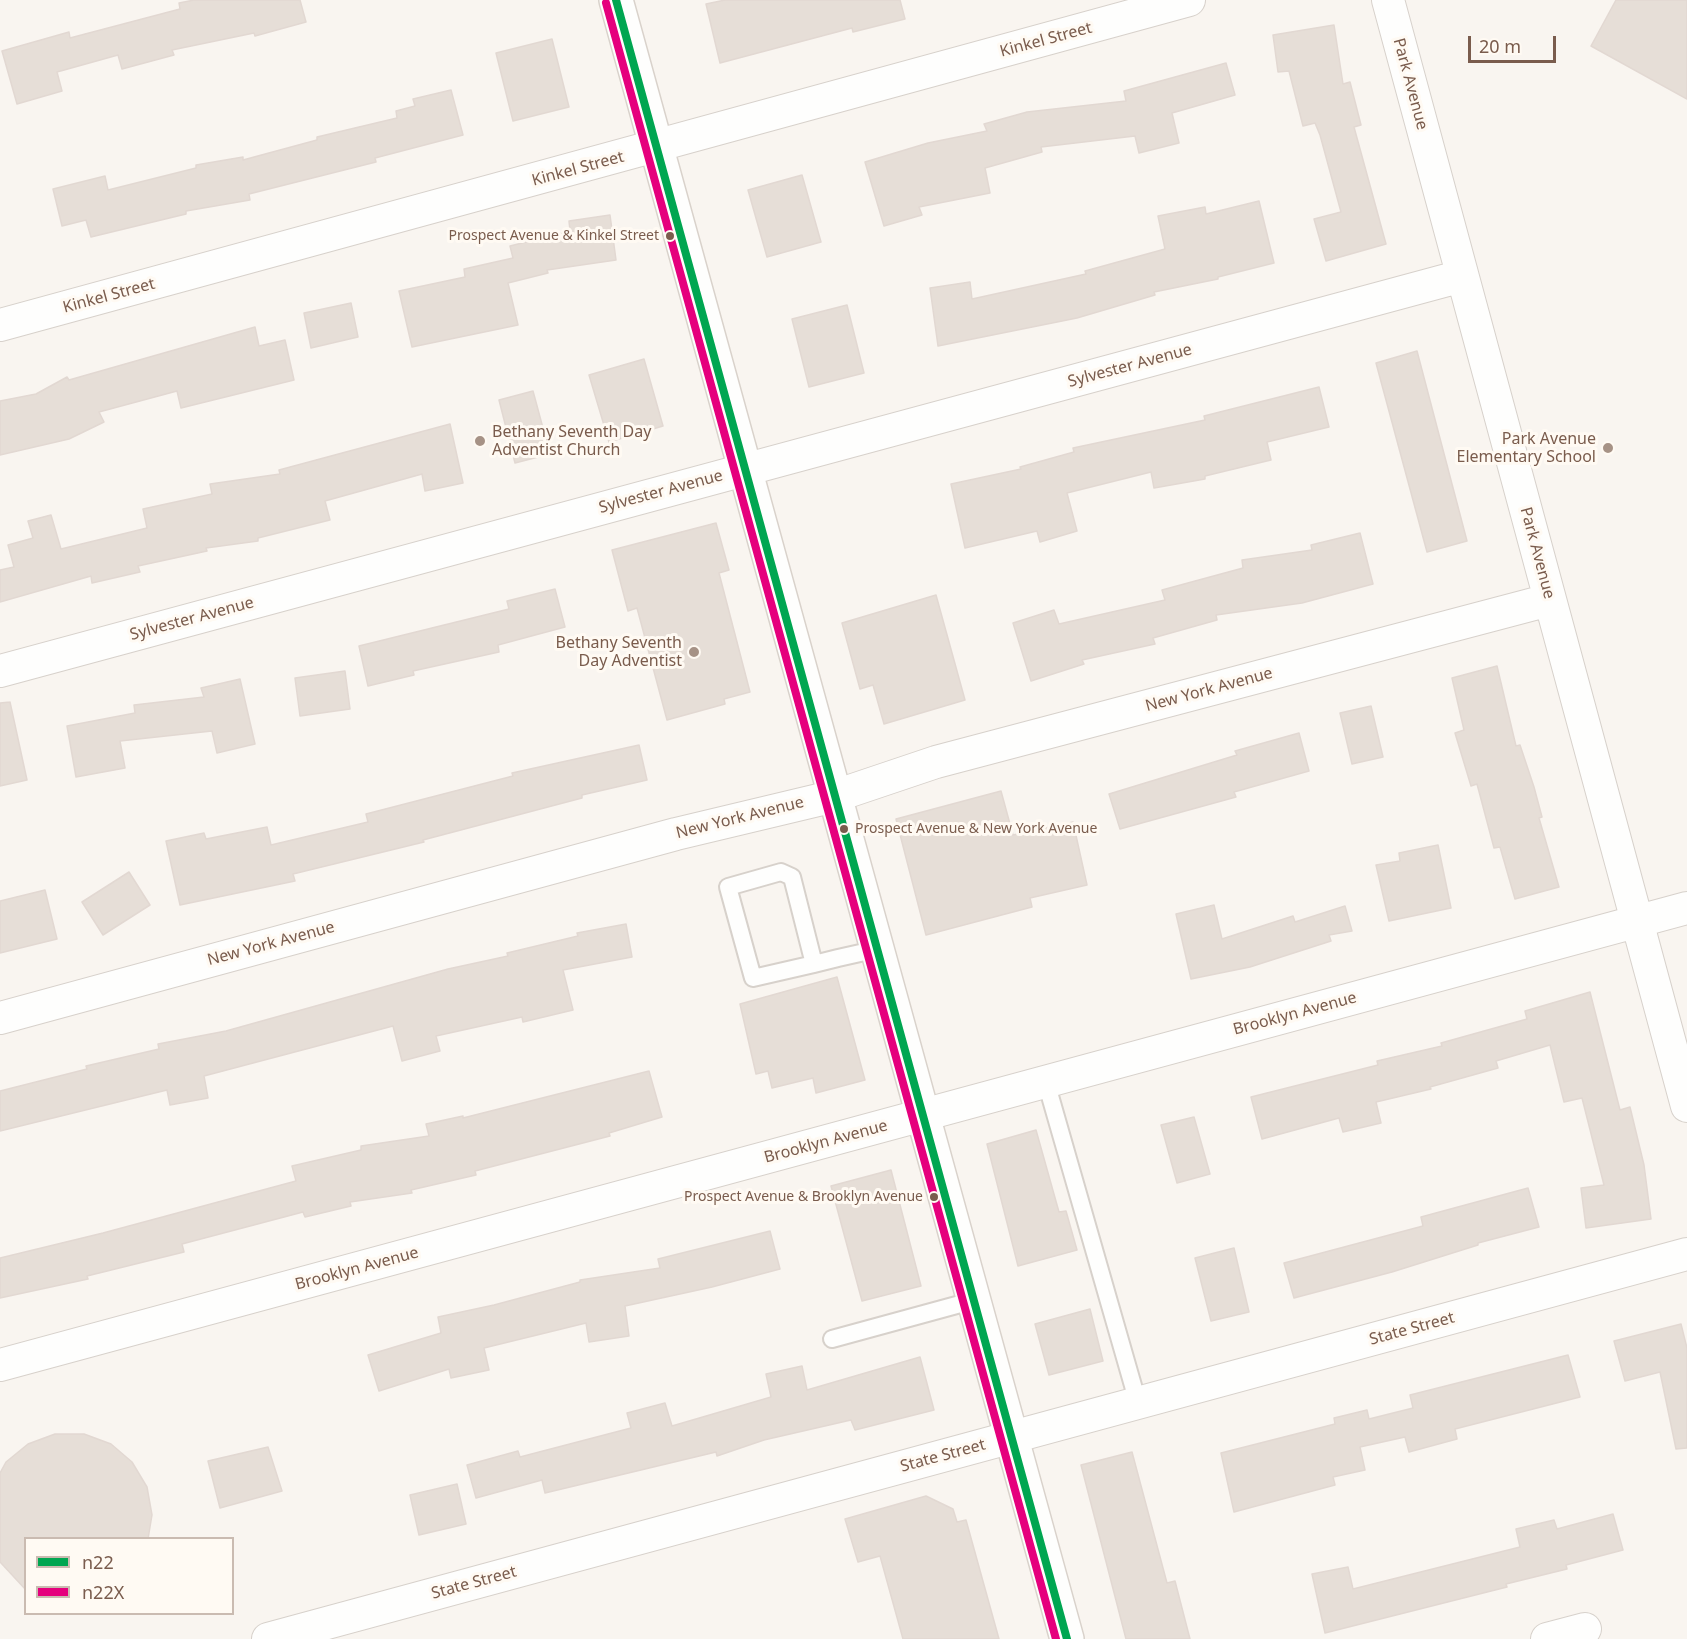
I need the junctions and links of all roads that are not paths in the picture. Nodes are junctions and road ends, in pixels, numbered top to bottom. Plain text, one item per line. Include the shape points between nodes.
1 (616, 0) edge
2 (1189, 0) edge
3 (1388, 0) edge
4 (657, 147) junction
5 (1462, 276) junction
6 (0, 325) edge
7 (746, 470) junction
8 (1550, 600) junction
9 (0, 671) edge
10 (835, 796) junction
11 (1687, 908) edge
12 (1637, 921) junction
13 (878, 949) junction
14 (814, 964) junction
15 (0, 1018) edge
16 (1046, 1082) junction
17 (1687, 1106) edge
18 (924, 1115) junction
19 (1687, 1254) edge
20 (975, 1300) junction
21 (832, 1339) dead end
22 (0, 1365) edge
23 (1138, 1403) junction
24 (1013, 1437) junction
25 (361, 1627) edge
26 (1585, 1629) dead end
27 (268, 1639) edge
28 (1067, 1639) edge
29 (1547, 1639) edge

1 - 4 main road
2 - 4 street, Kinkel Street
3 - 5 street, Park Avenue
4 - 6 street, Kinkel Street
4 - 7 main road
5 - 7 street, Sylvester Avenue
5 - 8 street, Park Avenue
7 - 9 street, Sylvester Avenue
7 - 10 main road
8 - 10 street, New York Avenue via 936,762
8 - 12 street, Park Avenue
10 - 13 main road
10 - 15 street, New York Avenue via 676,834
11 - 12 street, Brooklyn Avenue
12 - 16 street, Brooklyn Avenue
12 - 17 street, Park Avenue
13 - 14 lane
13 - 18 main road
14 - 14 lane via 753,978 728,887 781,872 792,877
16 - 18 street, Brooklyn Avenue
16 - 23 lane
18 - 20 main road
18 - 22 street, Brooklyn Avenue
19 - 23 street, State Street
20 - 21 lane
20 - 24 main road
23 - 24 street, State Street
24 - 25 street, State Street
24 - 28 main road
25 - 27 street, State Street
26 - 29 street

